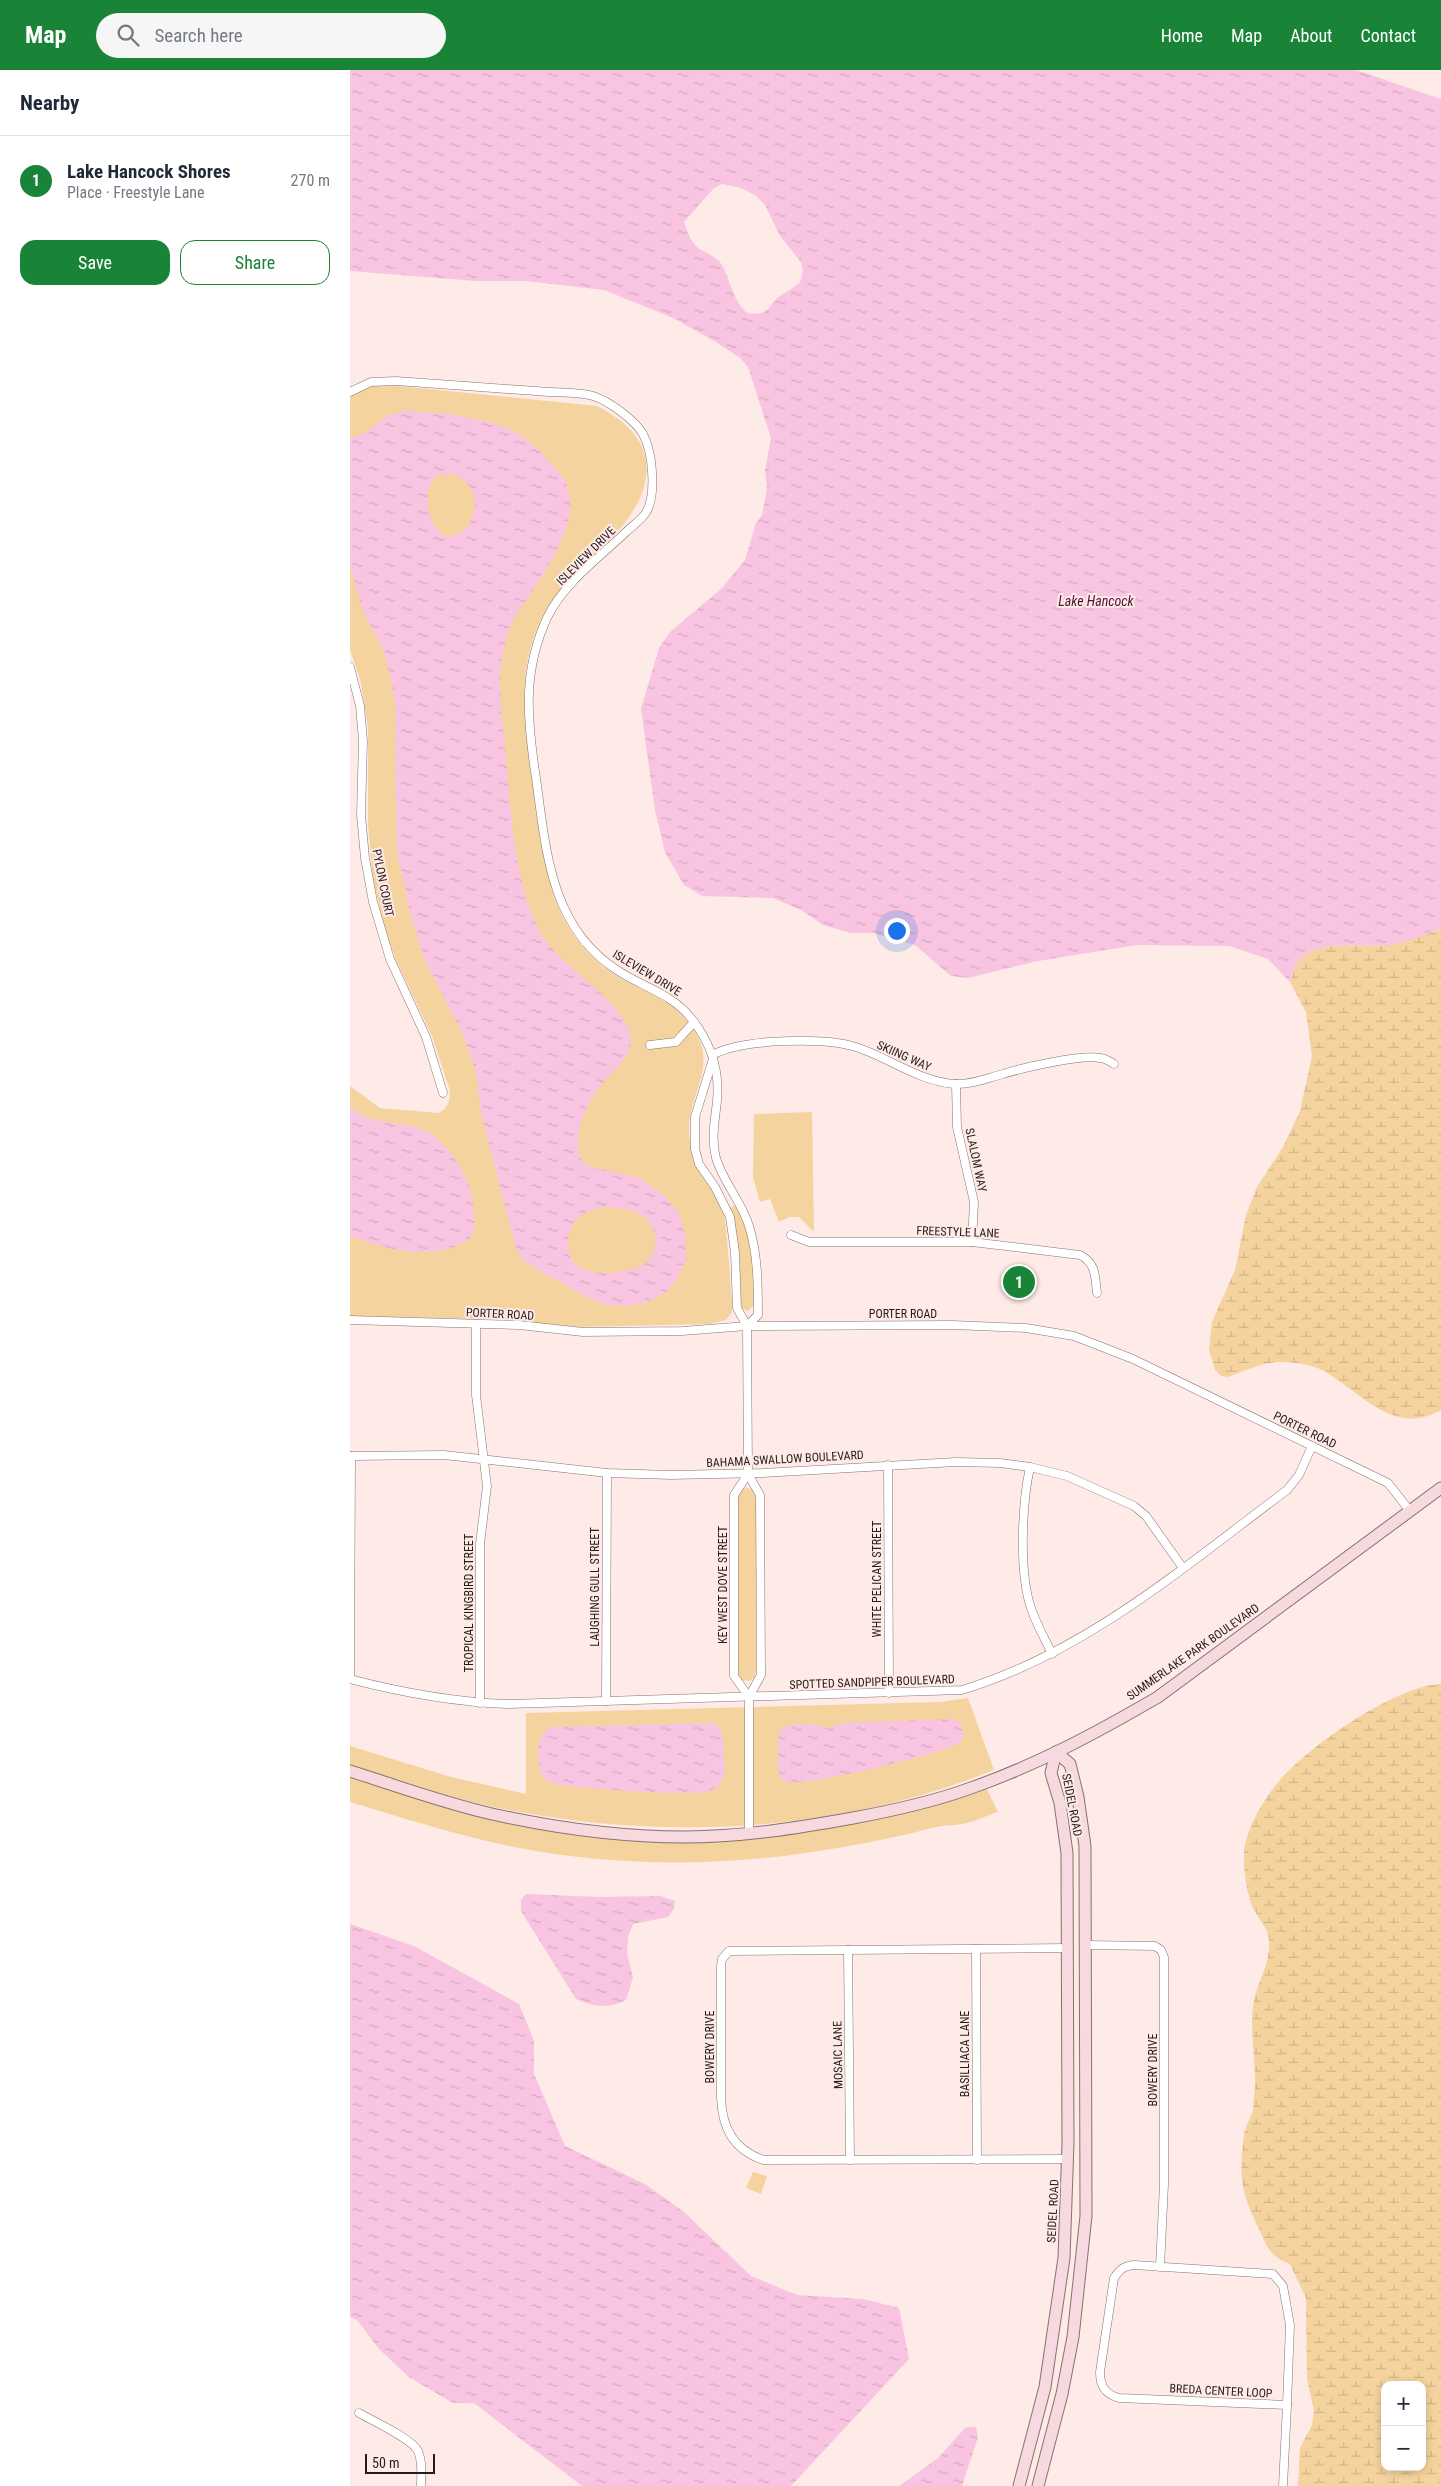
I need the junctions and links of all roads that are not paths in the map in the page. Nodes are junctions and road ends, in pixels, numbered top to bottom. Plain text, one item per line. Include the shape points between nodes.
1 (350, 392) edge
2 (350, 667) edge
3 (694, 1022) junction
4 (650, 1045) dead end
5 (714, 1054) junction
6 (1114, 1064) dead end
7 (956, 1084) junction
8 (443, 1093) dead end
9 (734, 1197) junction
10 (723, 1202) junction
11 (790, 1235) dead end
12 (972, 1242) junction
13 (1098, 1293) dead end
14 (350, 1320) edge
15 (476, 1324) junction
16 (747, 1326) junction
17 (1312, 1446) junction
18 (350, 1456) edge
19 (485, 1459) junction
20 (888, 1465) junction
21 (1030, 1467) junction
22 (607, 1473) junction
23 (748, 1474) junction
24 (1441, 1488) edge
25 (1410, 1511) junction
26 (1183, 1568) junction
27 (1052, 1654) junction
28 (350, 1679) edge
29 (889, 1693) junction
30 (749, 1697) junction
31 (606, 1701) junction
32 (480, 1703) junction
33 (1056, 1752) junction
34 (350, 1772) edge
35 (749, 1833) junction
36 (1086, 1945) junction
37 (1067, 1948) junction
38 (976, 1949) junction
39 (848, 1950) junction
40 (1068, 2159) junction
41 (850, 2160) junction
42 (976, 2160) junction
43 (1160, 2267) junction
44 (1287, 2406) junction
45 (359, 2413) dead end
46 (421, 2486) edge
47 (1019, 2486) edge
48 (1038, 2486) edge
49 (1283, 2486) edge

1 - 3 street, ISLEVIEW DRIVE via 371,382 396,381 594,396 627,415 643,433 652,462 652,487 646,513 575,581 550,611 532,660 528,685 530,728 550,870 554,887 573,927 601,959 660,992
2 - 8 street, PYLON COURT via 360,706 363,741 361,815 372,902 390,959 426,1036
3 - 4 street via 676,1042
3 - 5 street, ISLEVIEW DRIVE
5 - 7 street, SKIING WAY via 768,1042 840,1043 918,1076
5 - 9 street, ISLEVIEW DRIVE via 718,1085 714,1146 723,1177
5 - 10 street via 696,1117 695,1149 699,1164
6 - 7 street, SKIING WAY via 1092,1057
7 - 12 street, SLALOM WAY via 957,1126 974,1202
9 - 10 street
9 - 16 street, ISLEVIEW DRIVE via 749,1224 757,1264 758,1315
10 - 16 street via 730,1217 735,1252 737,1308
11 - 12 street, FREESTYLE LANE via 809,1242
12 - 13 street, FREESTYLE LANE via 1080,1254 1092,1264
14 - 15 street, PORTER ROAD
15 - 16 street, PORTER ROAD via 583,1332 682,1331
15 - 19 street, TROPICAL KINGBIRD STREET via 476,1395
16 - 17 street, PORTER ROAD via 999,1325 1074,1336 1133,1360
16 - 23 street
17 - 25 street, PORTER ROAD via 1388,1483
17 - 26 street, SPOTTED SANDPIPER BOULEVARD via 1299,1475 1287,1490
18 - 19 street, BAHAMA SWALLOW BOULEVARD via 444,1455
18 - 28 street
19 - 22 street, BAHAMA SWALLOW BOULEVARD
19 - 32 street, TROPICAL KINGBIRD STREET via 486,1503 480,1544
20 - 21 street, BAHAMA SWALLOW BOULEVARD via 956,1462
20 - 23 street, BAHAMA SWALLOW BOULEVARD
20 - 29 street, WHITE PELICAN STREET
21 - 26 street, BAHAMA SWALLOW BOULEVARD via 1067,1476 1134,1506 1146,1516
21 - 27 street via 1025,1502 1025,1581 1036,1623
22 - 23 street, BAHAMA SWALLOW BOULEVARD
22 - 31 street, LAUGHING GULL STREET
23 - 30 street via 760,1495 761,1675
23 - 30 street, KEY WEST DOVE STREET via 734,1495 734,1676
24 - 25 main road, SUMMERLAKE PARK BOULEVARD
25 - 33 main road, SUMMERLAKE PARK BOULEVARD via 1158,1697
26 - 27 street, SPOTTED SANDPIPER BOULEVARD via 1104,1624
27 - 29 street, SPOTTED SANDPIPER BOULEVARD via 1000,1678 962,1690
28 - 32 street, SPOTTED SANDPIPER BOULEVARD via 415,1695
29 - 30 street, SPOTTED SANDPIPER BOULEVARD
30 - 31 street, SPOTTED SANDPIPER BOULEVARD
30 - 35 street
31 - 32 street, SPOTTED SANDPIPER BOULEVARD
33 - 35 main road, SUMMERLAKE PARK BOULEVARD via 968,1790 883,1812
33 - 36 main road, SEIDEL ROAD via 1070,1764 1083,1829
33 - 37 main road, SEIDEL ROAD via 1051,1773 1060,1803 1067,1853
34 - 35 main road, SUMMERLAKE PARK BOULEVARD via 490,1814 560,1826 686,1837
36 - 43 street, BOWERY DRIVE via 1155,1946 1164,1957 1164,2184
36 - 48 main road, SEIDEL ROAD via 1086,2198 1081,2276 1062,2394
37 - 38 street, BOWERY DRIVE
37 - 40 main road, SEIDEL ROAD
38 - 39 street, BOWERY DRIVE
38 - 42 street, BASILLIACA LANE
39 - 41 street, MOSAIC LANE
39 - 41 street, BOWERY DRIVE via 735,1950 725,1954 721,1966 721,2097 722,2115 728,2132 738,2146 754,2156 777,2161
40 - 42 street, BOWERY DRIVE
40 - 47 main road, SEIDEL ROAD via 1064,2258 1054,2338 1038,2418
41 - 42 street, BOWERY DRIVE
43 - 44 street, BREDA CENTER LOOP via 1273,2274 1283,2286 1290,2325
43 - 44 street, BREDA CENTER LOOP via 1126,2266 1114,2278 1100,2372 1104,2390 1119,2398
44 - 49 street
45 - 46 street via 417,2450 421,2460

